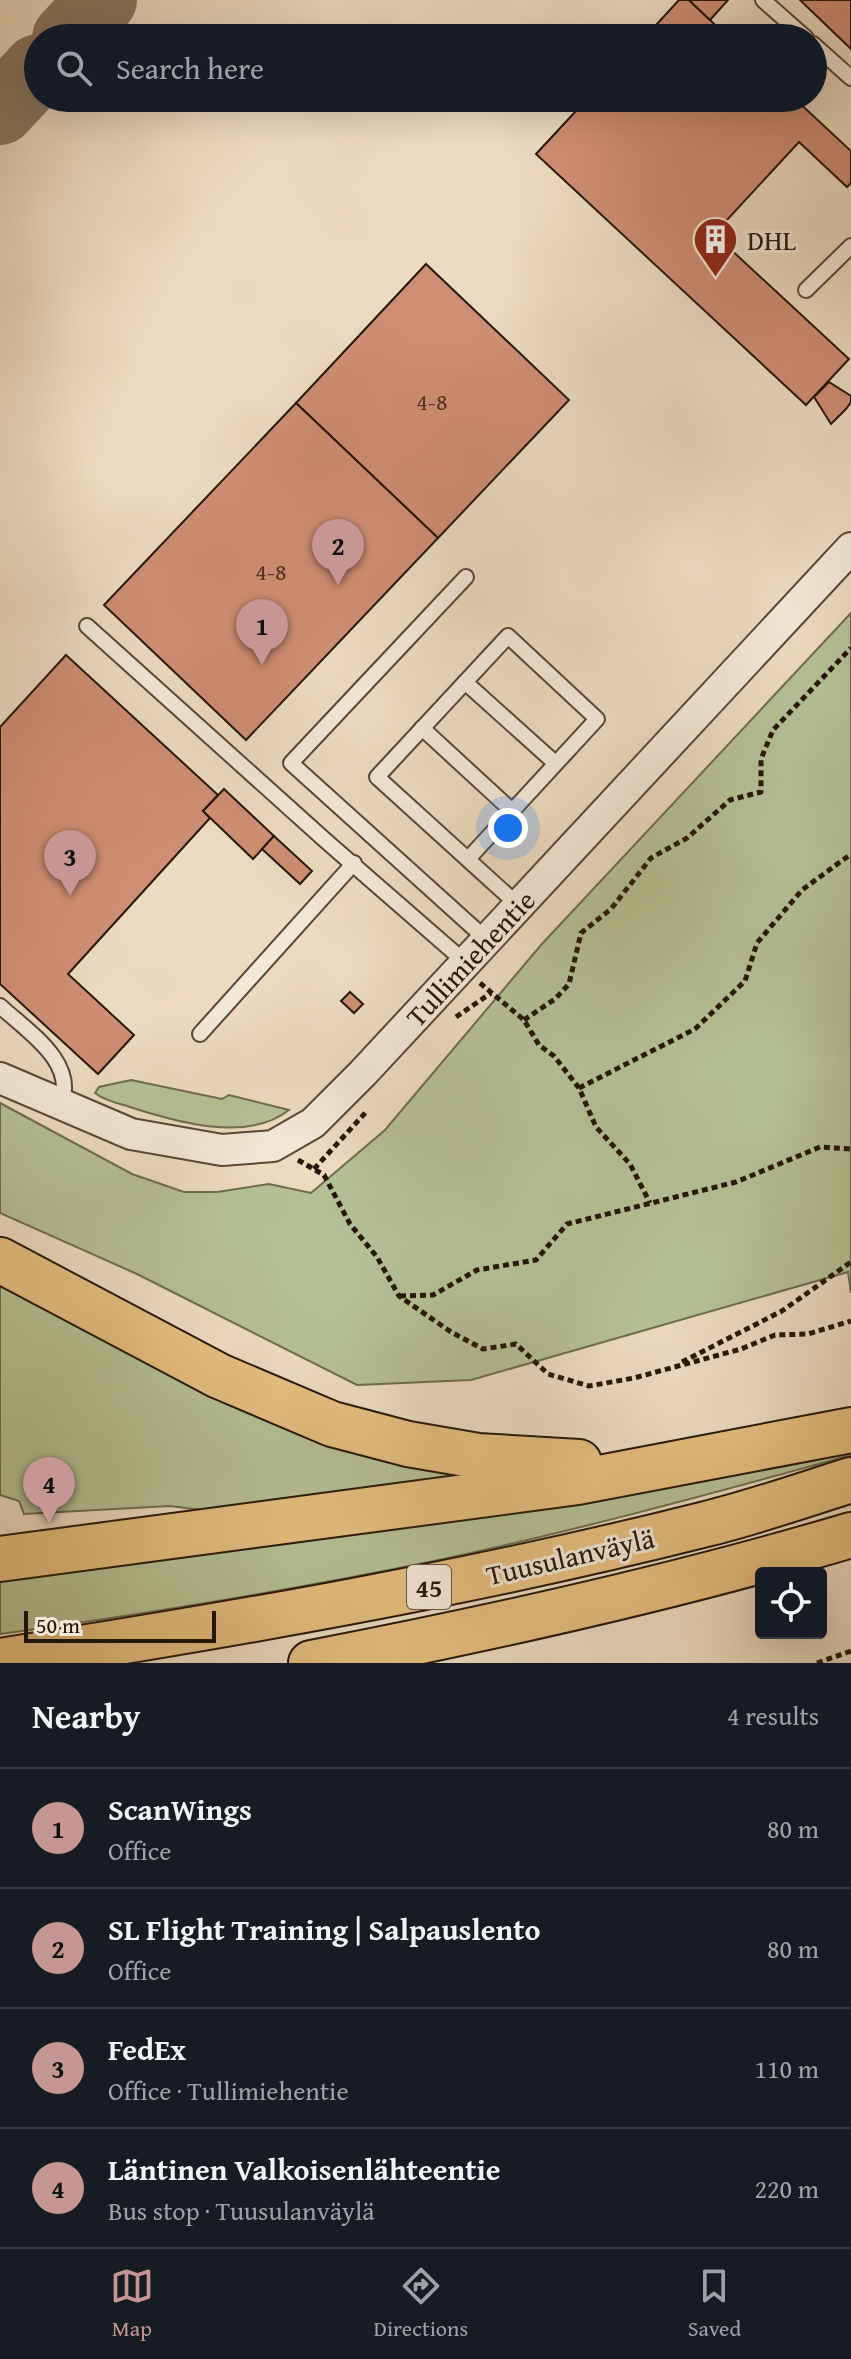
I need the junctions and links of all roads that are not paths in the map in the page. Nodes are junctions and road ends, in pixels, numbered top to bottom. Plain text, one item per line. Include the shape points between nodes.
1 (763, 0) edge
2 (790, 24) edge
3 (827, 57) edge
4 (851, 78) edge
5 (851, 246) edge
6 (806, 290) dead end
7 (851, 548) edge
8 (466, 577) dead end
9 (87, 626) dead end
10 (465, 682) junction
11 (422, 728) junction
12 (555, 763) junction
13 (511, 810) junction
14 (468, 859) junction
15 (354, 863) junction
16 (519, 906) junction
17 (487, 940) junction
18 (465, 962) junction
19 (0, 1006) edge
20 (200, 1034) dead end
21 (0, 1078) edge
22 (61, 1104) junction
23 (0, 1260) edge
24 (851, 1430) edge
25 (709, 1458) junction
26 (851, 1480) edge
27 (851, 1535) edge
28 (0, 1559) edge
29 (0, 1661) edge
30 (311, 1663) edge

1 - 2 lane
3 - 4 lane
5 - 6 lane
7 - 16 street, Tullimiehentie
8 - 17 lane via 291,763
9 - 15 lane
10 - 11 lane
10 - 12 lane
10 - 12 lane via 508,636 597,719
11 - 13 lane
11 - 14 lane via 377,777
12 - 13 lane
13 - 14 lane
14 - 16 lane
15 - 18 lane
15 - 20 lane
16 - 17 street, Tullimiehentie
17 - 18 street, Tullimiehentie
18 - 22 street, Tullimiehentie via 313,1123 273,1146 222,1150 131,1134
19 - 22 lane via 57,1062 66,1083
21 - 22 street, Tullimiehentie
23 - 25 highway via 219,1376 332,1424 478,1456 610,1464
24 - 25 highway
25 - 28 highway via 578,1482
26 - 29 highway, Tuusulanväylä / 45 via 709,1524 453,1583
27 - 30 highway, Tuusulanväylä / 45 via 728,1571 469,1633

